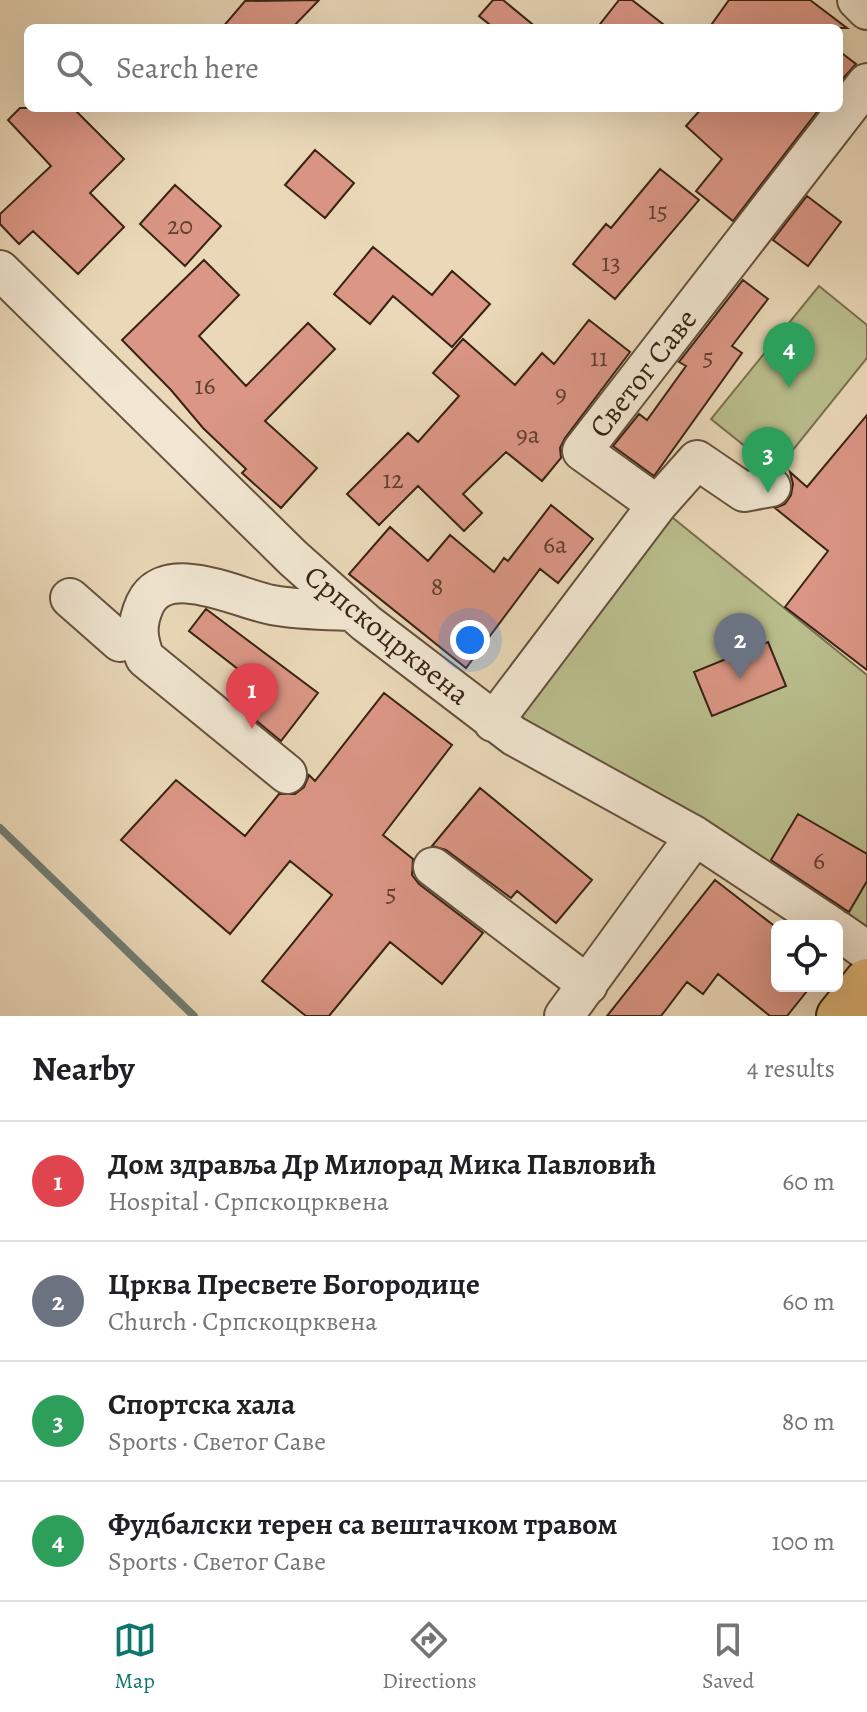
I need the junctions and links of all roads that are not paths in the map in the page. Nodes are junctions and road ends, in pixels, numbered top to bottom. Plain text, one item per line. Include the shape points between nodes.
1 (857, 0) edge
2 (867, 10) edge
3 (867, 83) edge
4 (0, 270) edge
5 (771, 487) dead end
6 (657, 505) junction
7 (70, 598) dead end
8 (353, 611) junction
9 (120, 642) dead end
10 (493, 722) junction
11 (287, 774) dead end
12 (695, 836) junction
13 (433, 867) dead end
14 (822, 920) edge
15 (843, 934) edge
16 (867, 951) edge
17 (867, 981) edge
18 (588, 985) junction
19 (564, 1016) edge
20 (839, 1016) edge

1 - 2 street
3 - 6 street, Светог Саве via 582,451
4 - 8 street, Српскоцрквена
5 - 6 street via 744,492 697,460
6 - 10 street
7 - 9 street
8 - 10 street, Српскоцрквена
8 - 11 street via 269,605 176,584 160,588 148,599 139,619 137,638 145,658
10 - 12 street, Српскоцрквена
12 - 14 street, Српскоцрквена
12 - 18 street
13 - 18 street
15 - 16 street
17 - 20 main road
18 - 19 street

